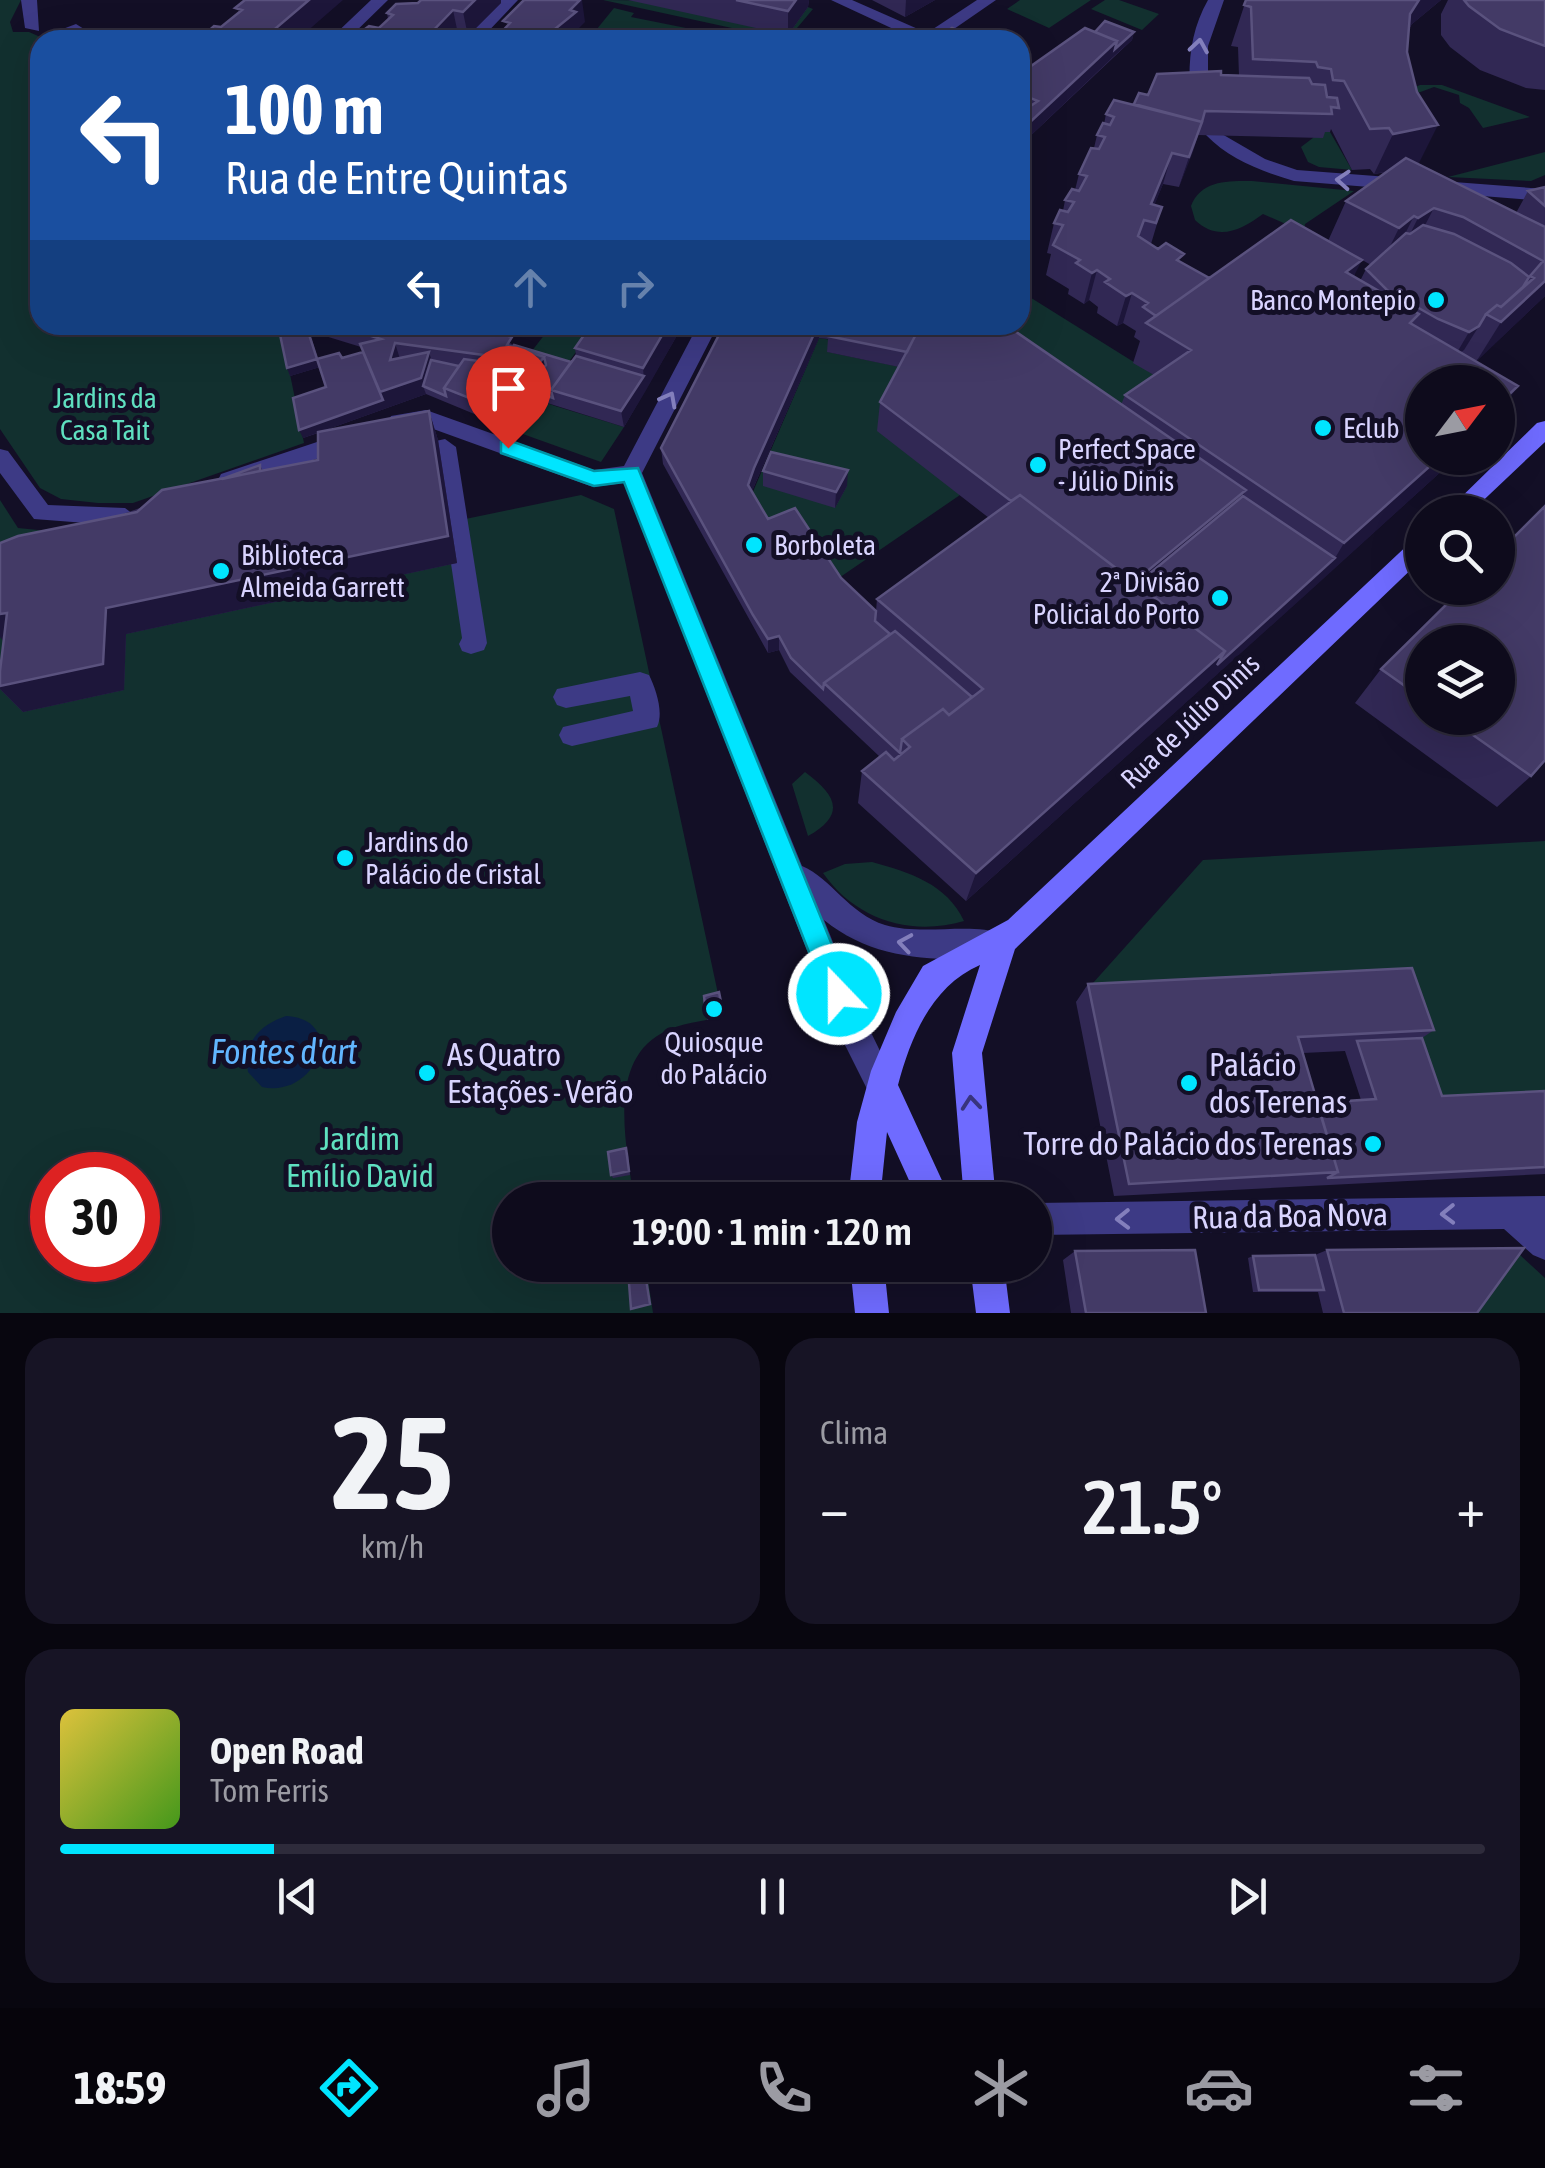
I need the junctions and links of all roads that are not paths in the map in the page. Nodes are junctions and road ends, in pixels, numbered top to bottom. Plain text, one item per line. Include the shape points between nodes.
1 (29, 0) edge
2 (380, 0) edge
3 (510, 0) edge
4 (839, 0) edge
5 (988, 0) edge
6 (1216, 0) edge
7 (33, 28) dead end
8 (347, 30) edge
9 (481, 30) edge
10 (906, 30) edge
11 (943, 30) edge
12 (1198, 94) edge
13 (1215, 136) edge
14 (1545, 195) edge
15 (703, 335) edge
16 (1545, 430) edge
17 (439, 448) edge
18 (0, 457) edge
19 (631, 473) junction
20 (201, 490) edge
21 (1475, 495) edge
22 (135, 513) edge
23 (1405, 561) edge
24 (471, 644) dead end
25 (566, 697) dead end
26 (572, 735) dead end
27 (788, 866) junction
28 (1002, 943) junction
29 (882, 1086) junction
30 (865, 1182) edge
31 (926, 1182) edge
32 (978, 1182) edge
33 (1545, 1212) edge
34 (1511, 1213) junction
35 (1052, 1220) edge
36 (1545, 1242) edge
37 (869, 1282) edge
38 (872, 1313) edge

1 - 7 street
2 - 8 street
3 - 9 street
4 - 10 street
5 - 11 street
12 -> 6 street via 1196,55
14 -> 13 street via 1308,178 1273,171
19 -> 15 street
16 - 21 main road
17 - 24 street via 445,447
18 - 22 street via 42,512
19 - 20 street via 594,478 426,418 408,418
19 - 27 street
23 - 28 main road, Rua de Júlio Dinis
25 - 26 street via 640,683 648,719
28 -> 27 street via 897,944 856,930
27 - 29 street
28 - 29 main road via 936,974 902,1027
32 -> 28 main road via 967,1053
29 - 30 main road
29 - 31 main road
33 - 34 street, Rua da Boa Nova
34 -> 35 street, Rua da Boa Nova
34 - 36 street
37 - 38 main road

